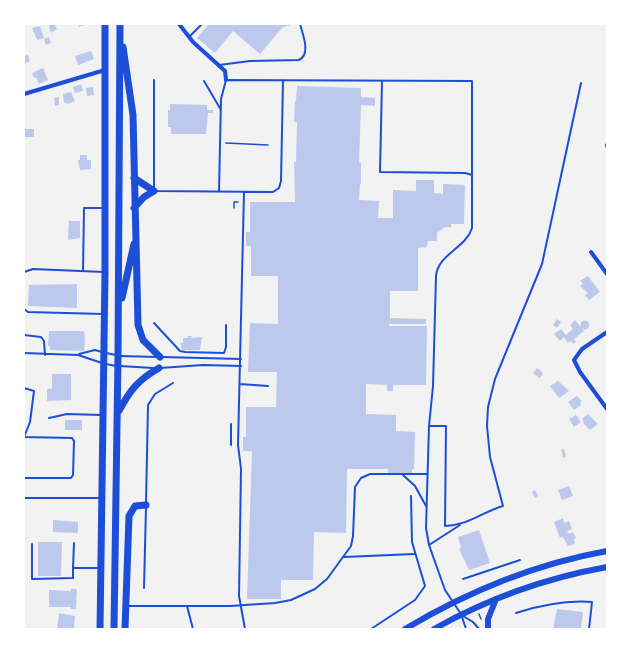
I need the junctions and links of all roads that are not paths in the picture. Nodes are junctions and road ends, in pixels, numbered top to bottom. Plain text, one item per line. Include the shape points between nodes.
1 (105, 24) edge
2 (179, 24) edge
3 (300, 24) edge
4 (200, 25) edge
5 (120, 26) edge
6 (189, 37) junction
7 (219, 65) junction
8 (105, 70) junction
9 (154, 80) dead end
10 (226, 80) junction
11 (283, 80) junction
12 (204, 81) dead end
13 (382, 81) junction
14 (581, 83) dead end
15 (24, 94) edge
16 (221, 111) junction
17 (472, 175) junction
18 (134, 178) junction
19 (154, 191) junction
20 (219, 192) junction
21 (244, 192) junction
22 (105, 208) junction
23 (134, 208) junction
24 (135, 238) junction
25 (591, 252) dead end
26 (83, 271) junction
27 (24, 272) edge
28 (105, 272) junction
29 (607, 274) edge
30 (24, 309) edge
31 (119, 313) junction
32 (104, 314) junction
33 (154, 324) dead end
34 (226, 325) dead end
35 (607, 332) edge
36 (24, 335) edge
37 (104, 352) junction
38 (24, 353) edge
39 (45, 355) junction
40 (78, 355) junction
41 (118, 356) junction
42 (160, 357) junction
43 (241, 359) junction
44 (104, 363) junction
45 (118, 366) junction
46 (241, 366) junction
47 (159, 368) junction
48 (173, 383) dead end
49 (240, 384) junction
50 (268, 386) dead end
51 (24, 388) edge
52 (607, 409) edge
53 (118, 412) junction
54 (103, 415) junction
55 (49, 418) dead end
56 (231, 424) dead end
57 (429, 426) junction
58 (24, 437) edge
59 (231, 445) dead end
60 (402, 474) junction
61 (427, 474) junction
62 (24, 478) edge
63 (411, 496) dead end
64 (24, 498) edge
65 (101, 498) junction
66 (146, 505) junction
67 (426, 507) junction
68 (460, 525) junction
69 (74, 543) dead end
70 (32, 544) dead end
71 (429, 545) junction
72 (607, 551) edge
73 (415, 554) junction
74 (344, 557) junction
75 (520, 560) dead end
76 (607, 566) edge
77 (73, 568) junction
78 (100, 568) junction
79 (463, 579) dead end
80 (144, 588) dead end
81 (496, 599) junction
82 (453, 602) junction
83 (240, 605) junction
84 (127, 606) junction
85 (187, 606) junction
86 (516, 613) dead end
87 (461, 614) junction
88 (100, 629) edge
89 (114, 629) edge
90 (125, 629) edge
91 (193, 629) edge
92 (245, 629) edge
93 (371, 629) edge
94 (405, 629) edge
95 (434, 629) edge
96 (466, 629) edge
97 (479, 629) edge
98 (488, 629) edge
99 (589, 629) edge

1 - 8 main road
2 - 6 street
3 - 7 lane via 305,50 302,59
4 - 6 lane
5 - 18 main road via 132,101
5 - 31 main road
6 - 7 street
7 - 10 street via 225,71
8 - 15 street
8 - 22 main road
9 - 19 lane
10 - 11 lane
10 - 16 lane via 221,94
11 - 13 lane
11 - 21 lane via 280,185 273,192
12 - 16 lane
13 - 17 lane via 380,172
13 - 17 lane via 472,81
14 - 68 lane via 542,264 495,379 488,407 490,457 502,506
16 - 20 lane
17 - 57 lane via 471,231 439,264 436,271 433,386
18 - 19 main road
18 - 23 main road
19 - 20 lane
19 - 23 main road
20 - 21 lane
21 - 43 lane
22 - 26 lane via 84,208
22 - 28 main road
23 - 24 main road
24 - 31 main road
24 - 42 main road via 138,330 146,346
25 - 29 street
26 - 27 lane via 32,269
26 - 28 lane
28 - 32 main road
30 - 32 lane via 28,312
31 - 41 main road
32 - 37 main road
33 - 34 lane via 180,351 224,353
35 - 52 street via 574,359 580,372
36 - 39 lane via 42,337
37 - 40 lane via 95,350
37 - 41 lane
37 - 44 main road
38 - 39 lane
39 - 40 lane
40 - 44 lane
41 - 42 lane
41 - 45 main road
42 - 43 lane
43 - 46 lane
44 - 45 lane
44 - 54 main road
45 - 47 lane
45 - 53 main road
46 - 47 lane
46 - 49 lane
47 - 53 main road via 138,381
48 - 66 lane via 155,394 148,405
49 - 50 lane
49 - 83 lane
51 - 58 lane via 34,391 30,422
53 - 89 main road
54 - 55 lane via 67,414
54 - 65 main road
56 - 59 lane
57 - 61 lane
57 - 68 lane via 446,426 445,526
58 - 62 lane via 72,438 74,441 71,478
60 - 61 lane
60 - 67 lane via 415,486
60 - 74 lane via 370,474 356,484 353,536 351,546
61 - 67 lane
63 - 73 lane
64 - 65 lane
65 - 78 main road
66 - 80 lane
66 - 84 main road via 135,506 129,516
67 - 71 lane
68 - 71 lane
69 - 77 lane
70 - 77 lane via 32,579 73,578
71 - 82 lane via 445,590
72 - 82 main road via 534,570
73 - 74 lane
73 - 93 lane via 425,582 424,588 415,600
74 - 83 lane via 323,584 315,589 285,602
75 - 79 lane
76 - 81 main road via 546,581
77 - 78 lane
78 - 88 main road
81 - 87 main road
81 - 98 main road via 489,615
82 - 87 lane
82 - 94 main road
83 - 85 lane
83 - 92 lane
84 - 85 lane
84 - 90 main road
85 - 91 lane
86 - 99 lane via 560,602 592,602
87 - 95 main road
87 - 96 lane
87 - 97 lane

